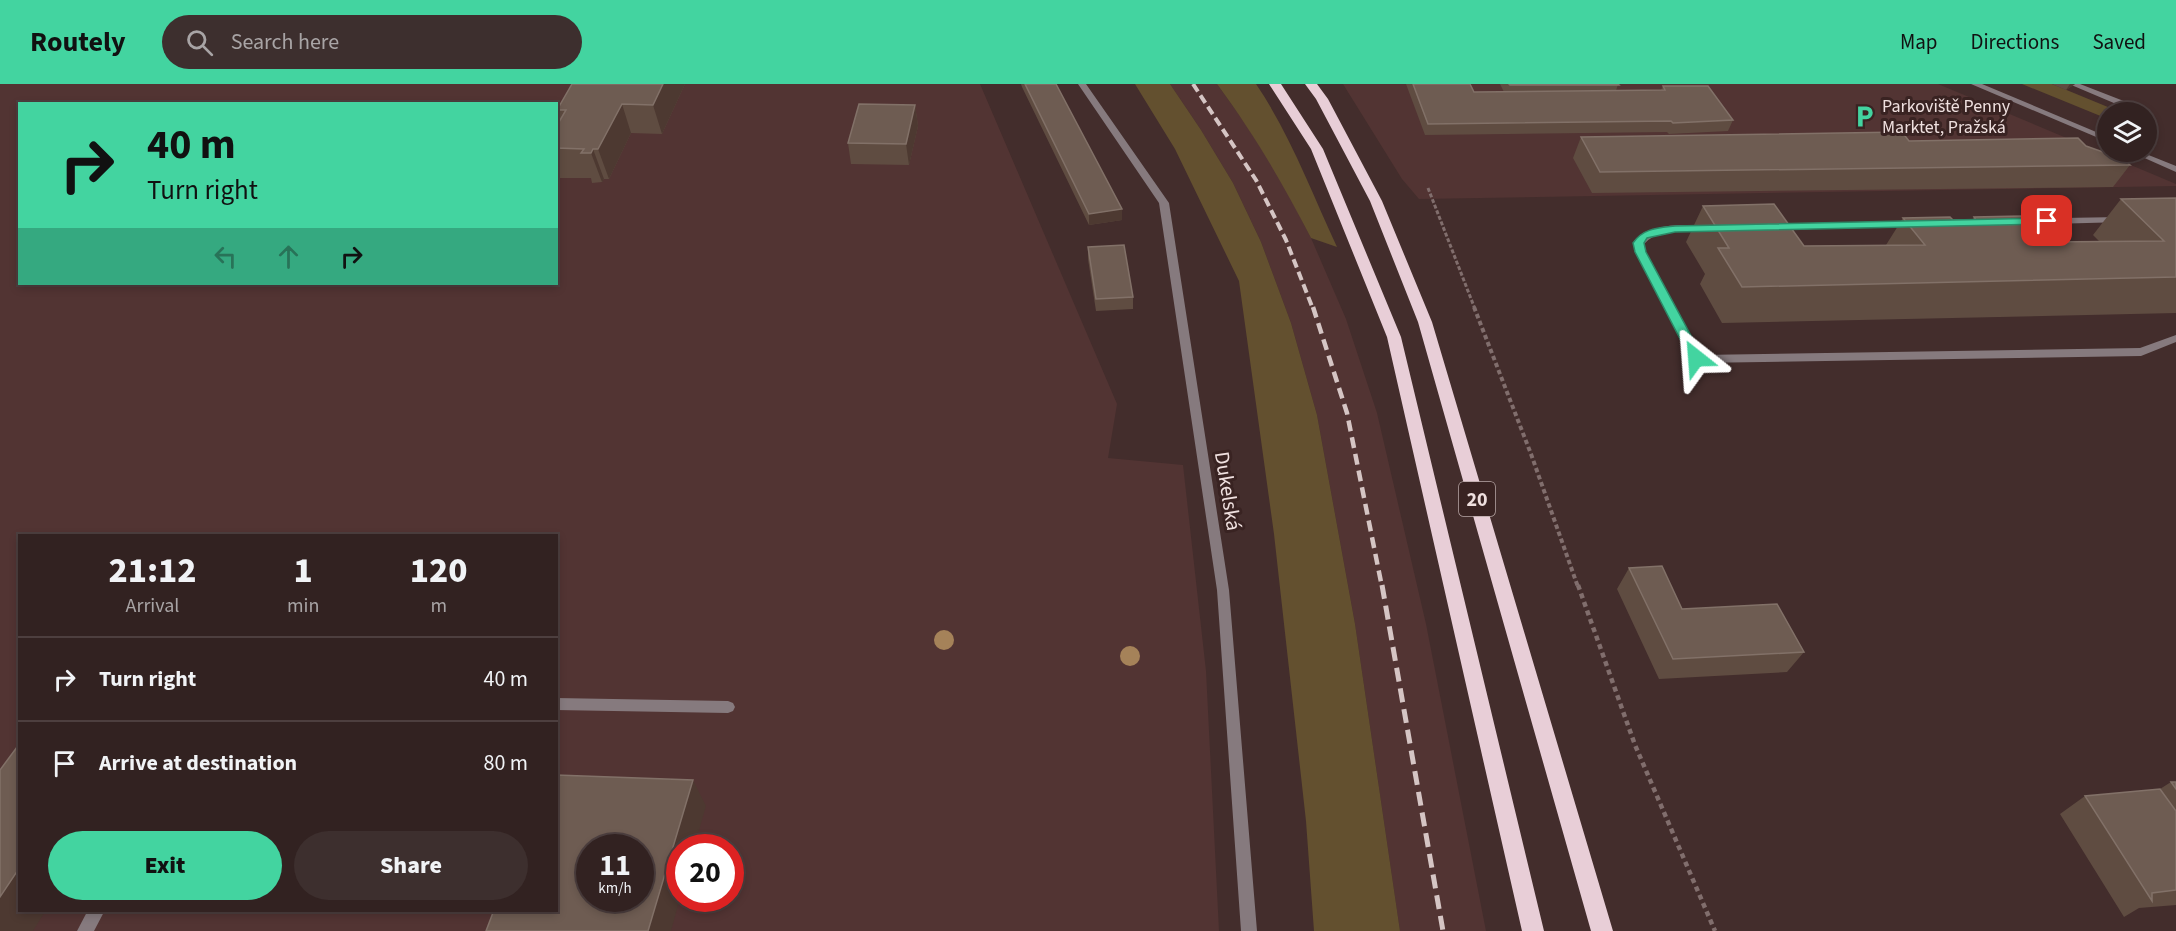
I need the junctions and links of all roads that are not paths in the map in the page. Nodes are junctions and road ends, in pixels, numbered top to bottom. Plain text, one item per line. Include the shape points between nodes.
1 (1082, 84) edge
2 (1275, 84) edge
3 (1311, 84) edge
4 (1975, 84) edge
5 (2073, 84) edge
6 (2118, 102) edge
7 (2097, 136) edge
8 (2157, 161) edge
9 (2176, 169) edge
10 (2127, 220) edge
11 (1996, 222) edge
12 (1925, 224) edge
13 (1770, 227) edge
14 (1723, 228) edge
15 (2176, 338) edge
16 (558, 704) edge
17 (728, 707) dead end
18 (96, 912) edge
19 (85, 931) edge
20 (1250, 931) edge
21 (1533, 931) edge
22 (1602, 931) edge

1 - 20 street, Dukelská via 1164,203 1223,590
2 - 21 highway, 20 via 1317,149 1394,337
3 - 22 highway, 20 via 1376,201 1425,322
4 - 7 street
5 - 6 street
8 - 9 street
10 - 11 street
12 - 13 street
14 - 15 street via 1655,231 1638,243 1696,358 2141,352
16 - 17 street
18 - 19 street

